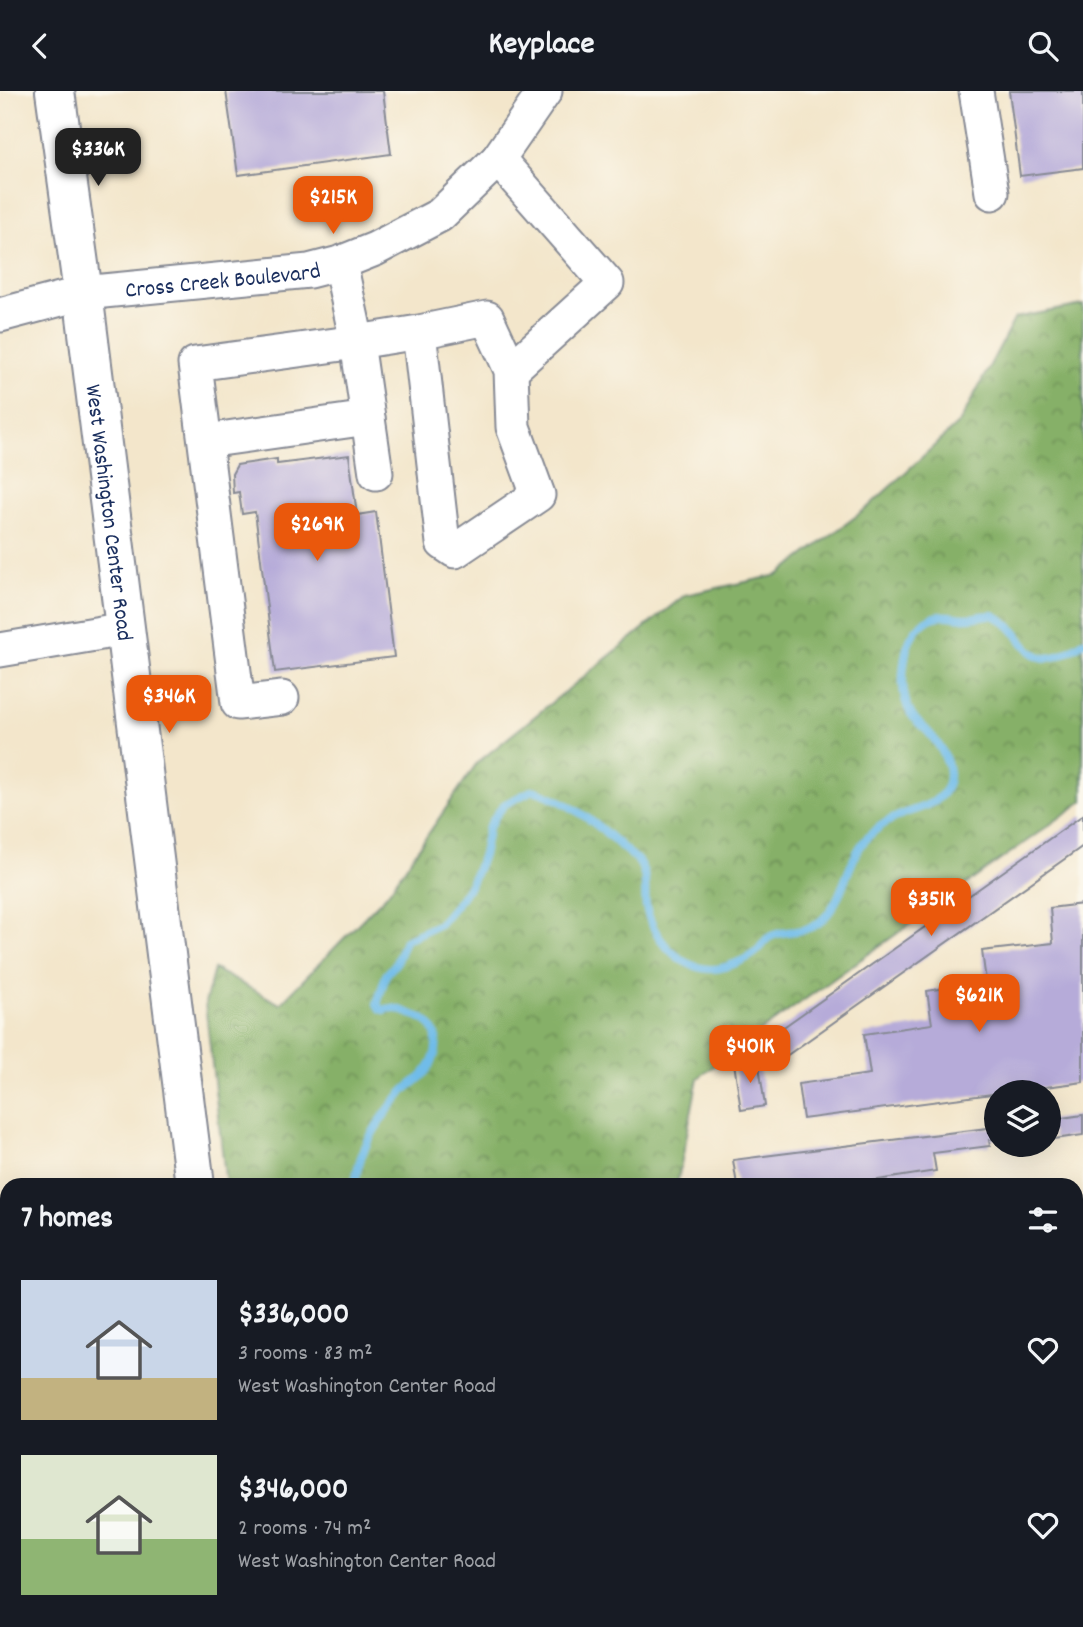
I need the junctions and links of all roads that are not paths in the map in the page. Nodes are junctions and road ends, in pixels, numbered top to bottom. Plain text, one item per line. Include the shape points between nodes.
1 (54, 91) edge
2 (545, 91) edge
3 (976, 91) edge
4 (498, 159) junction
5 (992, 193) dead end
6 (340, 263) junction
7 (83, 293) junction
8 (0, 314) edge
9 (419, 332) junction
10 (357, 342) junction
11 (512, 370) junction
12 (368, 418) junction
13 (206, 442) junction
14 (376, 473) dead end
15 (125, 629) junction
16 (0, 650) edge
17 (282, 698) dead end
18 (194, 1178) edge

1 - 7 main road, West Washington Center Road
2 - 4 street, Cross Creek Boulevard
3 - 5 street
4 - 6 street, Cross Creek Boulevard via 440,215
4 - 11 street via 607,283
6 - 7 street, Cross Creek Boulevard via 309,271
6 - 10 street
7 - 8 street, Cross Creek Boulevard
7 - 15 main road, West Washington Center Road
9 - 10 street
9 - 11 street via 487,318
9 - 11 street via 443,543 455,551 538,495 513,428
10 - 12 street
10 - 13 street via 195,364
12 - 13 street
12 - 14 street
13 - 17 street via 238,703
15 - 16 street
15 - 18 main road, West Washington Center Road

